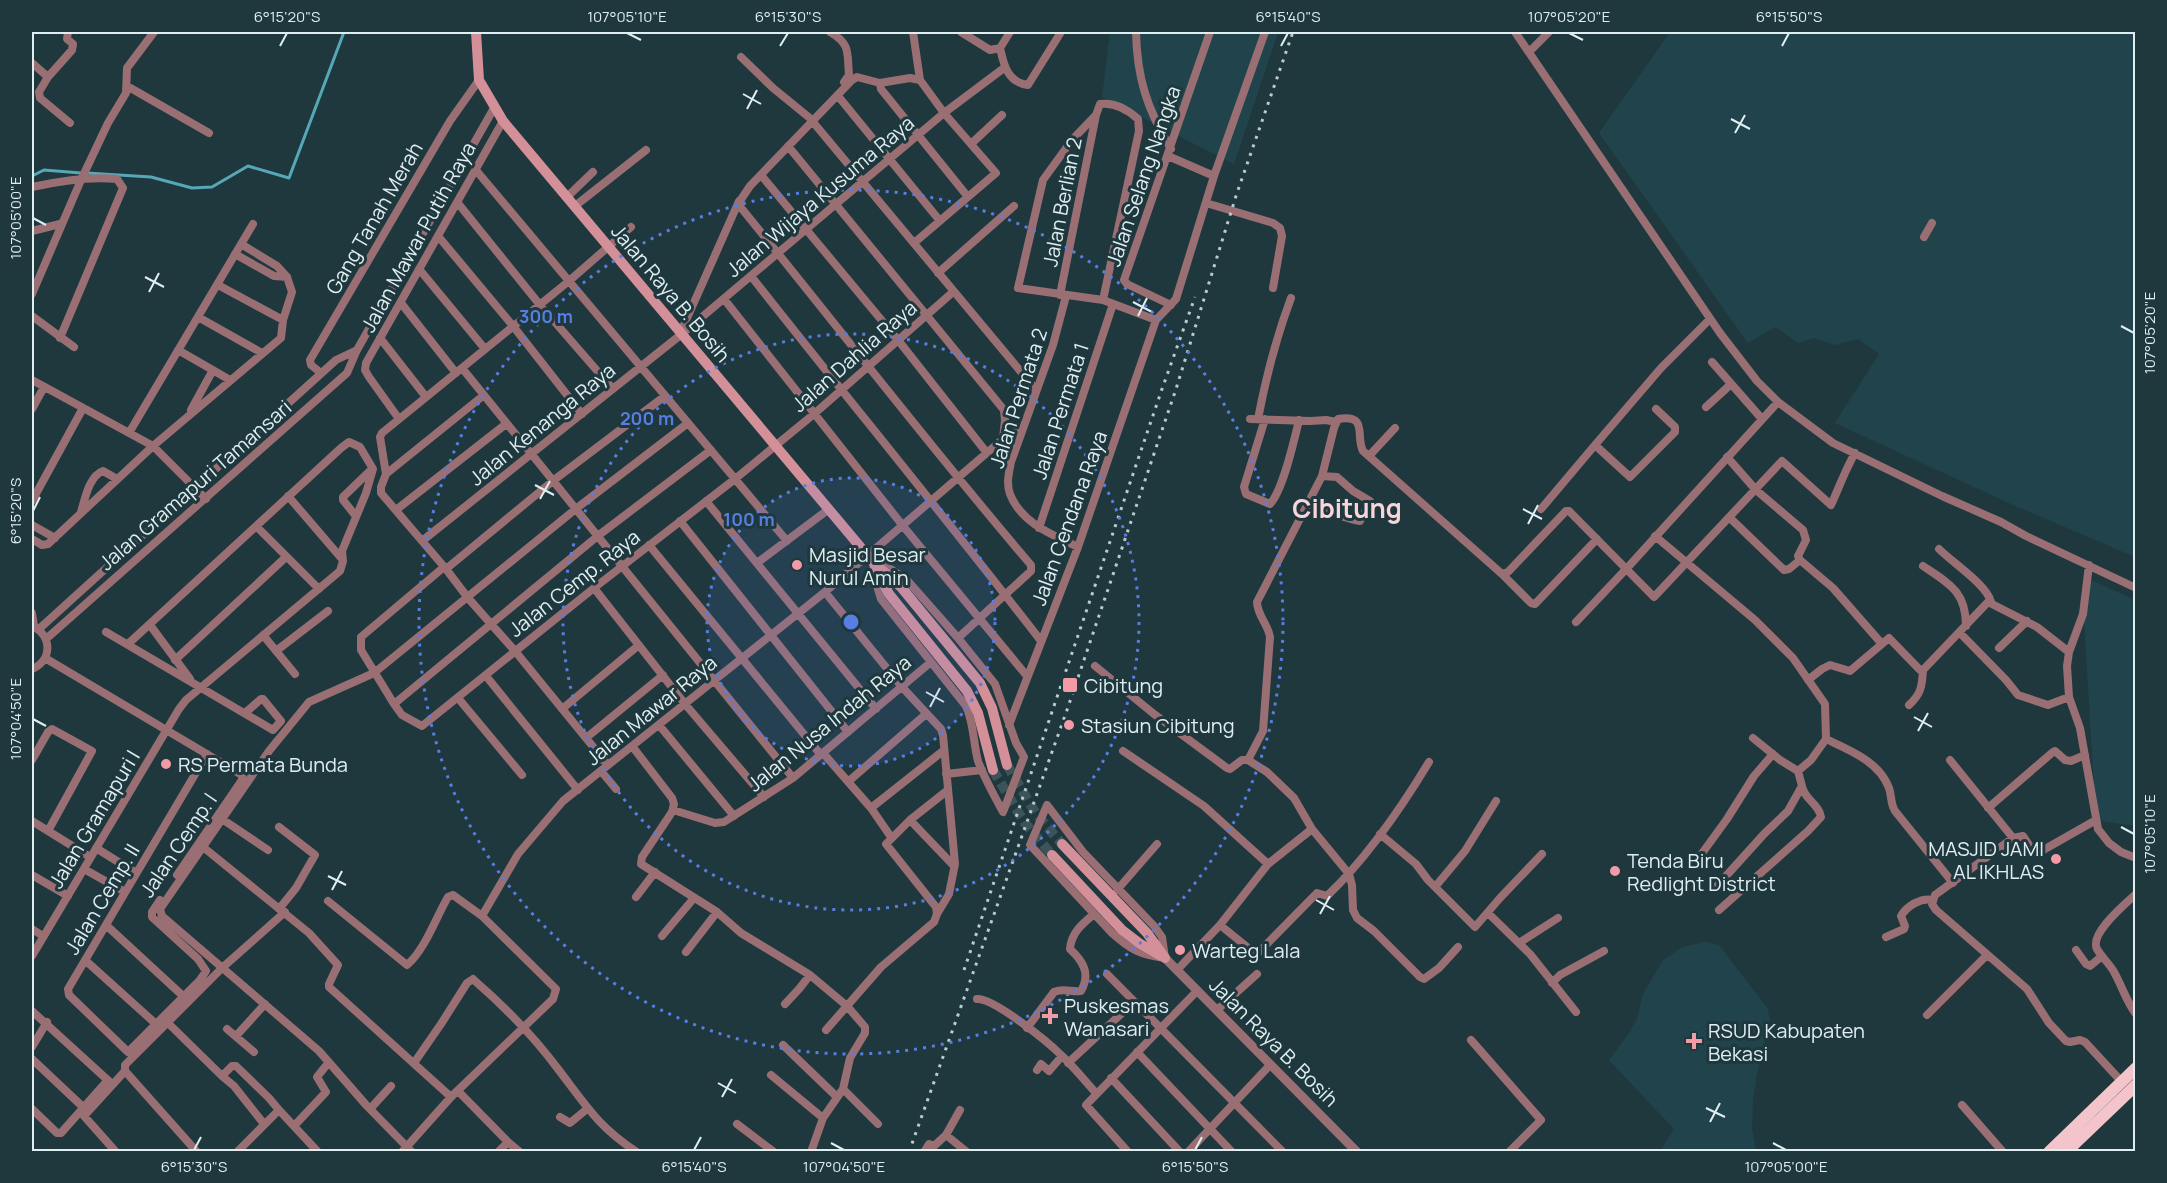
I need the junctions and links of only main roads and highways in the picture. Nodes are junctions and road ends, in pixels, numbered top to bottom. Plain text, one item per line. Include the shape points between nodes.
1 (476, 32) edge
2 (871, 559) junction
3 (1007, 765) tunnel mouth
4 (993, 770) tunnel mouth
5 (1062, 844) tunnel mouth
6 (1052, 855) tunnel mouth
7 (2136, 1068) edge
8 (2136, 1085) edge
9 (2049, 1152) edge
10 (2066, 1152) edge

1 - 2 main road, Jalan Raya B. Bosih via 479,80 502,121
2 - 3 main road via 901,587 980,683 992,708
2 - 4 main road via 889,594 968,691
5 - 6 main road via 1148,933 1165,958 1122,930
7 - 9 highway
8 - 10 highway

